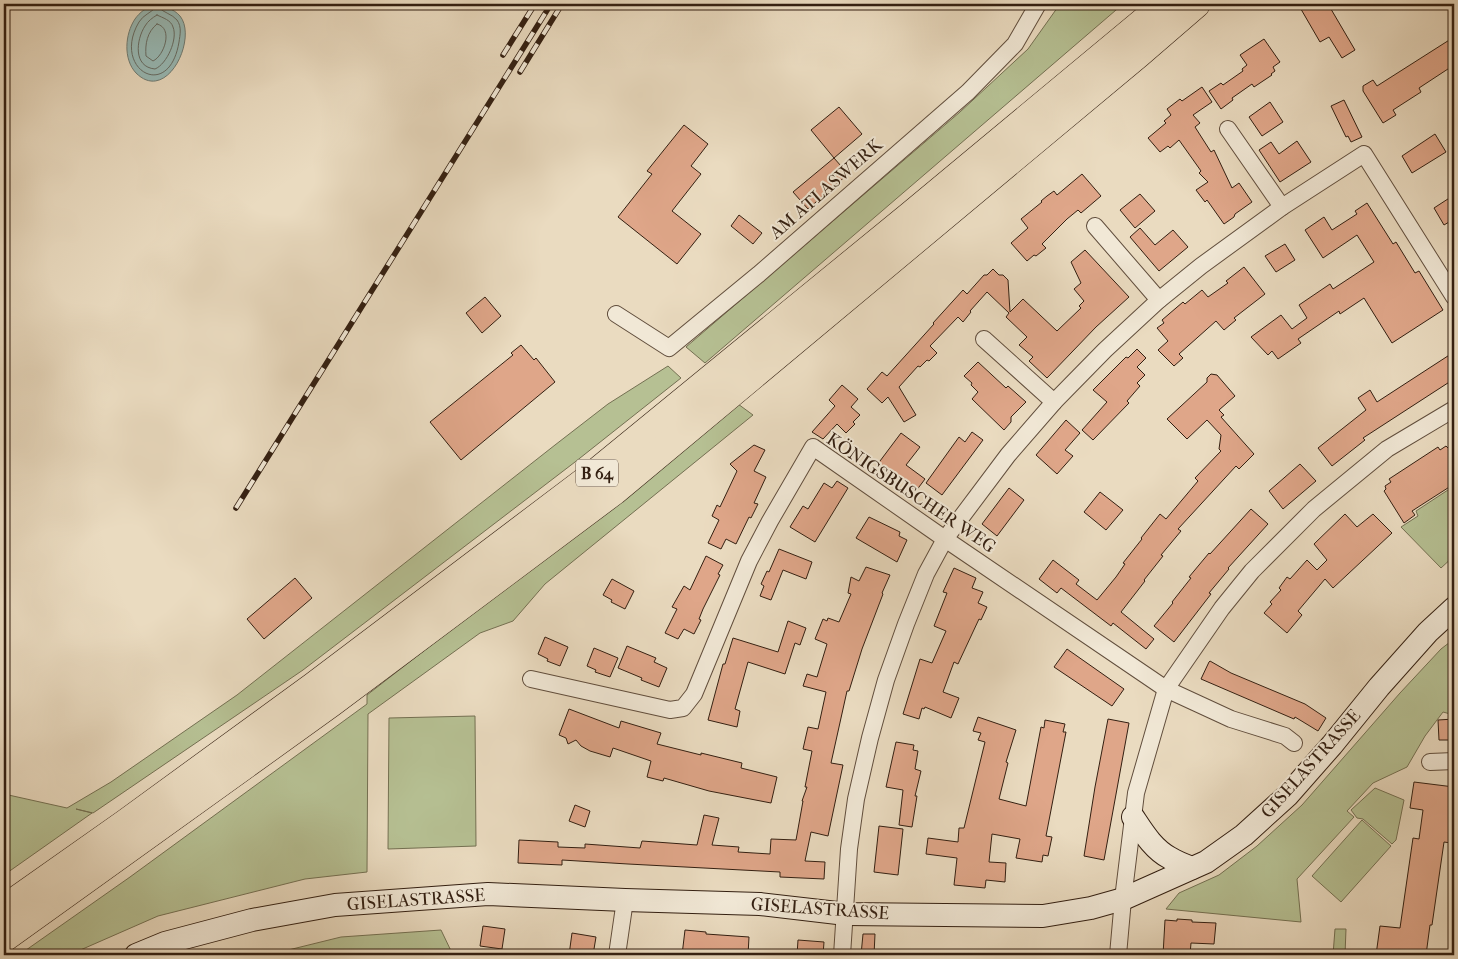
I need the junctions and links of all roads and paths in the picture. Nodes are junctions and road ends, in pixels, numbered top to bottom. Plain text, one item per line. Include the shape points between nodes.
1 (1038, 4) edge
2 (1164, 4) edge
3 (1196, 4) edge
4 (1228, 129) dead end
5 (1282, 208) junction
6 (1095, 226) dead end
7 (1454, 297) edge
8 (1159, 300) junction
9 (616, 314) dead end
10 (984, 339) dead end
11 (1054, 402) junction
12 (1454, 408) edge
13 (945, 539) junction
14 (1454, 608) edge
15 (531, 679) dead end
16 (1166, 689) junction
17 (1294, 743) dead end
18 (1454, 761) edge
19 (1430, 762) dead end
20 (1133, 817) junction
21 (1192, 868) junction
22 (1123, 899) junction
23 (625, 900) junction
24 (4, 909) edge
25 (846, 914) junction
26 (4, 938) edge
27 (136, 955) edge
28 (617, 955) edge
29 (842, 955) edge
30 (1118, 955) edge

1 - 9 street, AM ATLASWERK via 1015,44 968,92 669,348
2 - 24 highway, B 64 via 592,476 306,692
3 - 26 highway, B 64 via 614,491 331,703
4 - 5 street
5 - 7 street via 1364,154
5 - 8 street
6 - 8 street
8 - 11 street
10 - 11 street
11 - 13 street
12 - 16 street via 1387,450 1314,509 1252,571
13 - 15 street, KÖNIGSBUSCHER WEG via 813,447 749,561 694,694 683,708 670,710
13 - 16 street, KÖNIGSBUSCHER WEG
13 - 25 street via 926,574 906,624 870,738 849,849
14 - 21 main road, GISELASTRASSE via 1428,632 1288,795 1244,835
16 - 17 street, KÖNIGSBUSCHER WEG via 1231,719 1285,736
16 - 20 street via 1136,792
18 - 19 street
20 - 21 main road via 1156,847 1169,858
20 - 22 street
21 - 22 main road, GISELASTRASSE
22 - 25 main road, GISELASTRASSE via 1043,916
22 - 30 street
23 - 25 main road, GISELASTRASSE via 760,904
23 - 27 main road, GISELASTRASSE via 488,894 335,905 252,920 165,943
23 - 28 street
25 - 29 street

